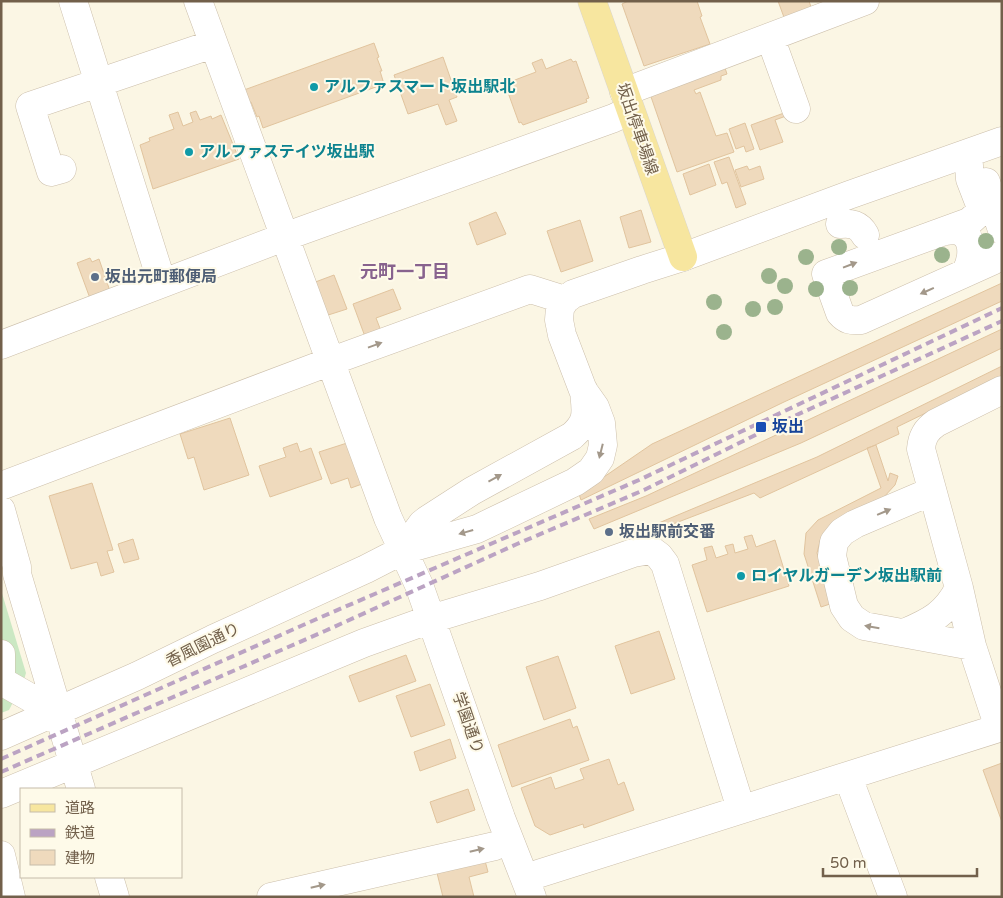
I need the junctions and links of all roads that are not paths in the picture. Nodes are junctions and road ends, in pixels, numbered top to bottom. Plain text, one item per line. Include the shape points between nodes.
1 (72, 1) edge
2 (198, 1) edge
3 (592, 1) edge
4 (855, 3) edge
5 (770, 37) junction
6 (213, 44) junction
7 (98, 83) junction
8 (627, 101) junction
9 (796, 109) dead end
10 (1002, 141) edge
11 (968, 154) junction
12 (62, 169) dead end
13 (840, 224) dead end
14 (1002, 230) edge
15 (941, 232) junction
16 (865, 235) dead end
17 (284, 237) junction
18 (1002, 254) edge
19 (683, 257) junction
20 (965, 273) junction
21 (162, 283) junction
22 (565, 300) junction
23 (1, 345) edge
24 (329, 362) junction
25 (584, 390) junction
26 (1002, 390) edge
27 (1, 486) edge
28 (932, 491) junction
29 (1, 510) edge
30 (403, 550) junction
31 (959, 588) junction
32 (432, 619) junction
33 (904, 633) junction
34 (972, 646) junction
35 (1, 654) edge
36 (1, 676) edge
37 (1, 682) edge
38 (31, 698) dead end
39 (58, 711) junction
40 (1001, 728) edge
41 (1, 736) edge
42 (73, 764) junction
43 (848, 777) junction
44 (81, 788) edge
45 (1, 794) edge
46 (741, 809) junction
47 (509, 840) junction
48 (1, 855) edge
49 (109, 878) edge
50 (529, 888) edge
51 (11, 897) edge
52 (115, 897) edge
53 (271, 897) edge
54 (893, 897) edge

1 - 7 street
2 - 6 street, 学園通り
3 - 8 main road, 坂出停車場線
4 - 5 street
5 - 8 street
5 - 9 street
6 - 7 street
6 - 17 street, 学園通り
7 - 12 street via 30,106 51,172
7 - 21 street
8 - 17 street via 604,121
8 - 19 main road, 坂出停車場線
10 - 11 street
11 - 14 street via 983,173
11 - 15 street via 970,179 980,212 969,222
11 - 19 street
13 - 16 street via 858,226
15 - 20 street via 956,230 966,237 972,256
20 -> 15 street via 861,320 851,321 840,313 826,274
17 - 21 street
17 - 24 street, 学園通り
18 - 20 street
19 - 22 street via 573,294
21 - 23 street
24 -> 22 street via 530,289
22 - 25 street via 558,320
24 - 27 street
24 - 30 street, 学園通り
30 -> 25 street via 422,524 472,491 572,436 585,421
25 -> 30 street, 香風園通り via 601,423 603,445 600,458 591,471 575,482 477,529
26 - 28 street via 927,430 921,449
28 - 31 street
33 -> 28 street via 864,626 852,618 844,606 832,556 834,542 855,524
29 - 39 street
30 - 32 street, 学園通り
30 - 39 street, 香風園通り
31 - 33 street via 955,598 940,614
31 - 34 street
32 - 42 street via 364,643
32 - 46 street via 633,553 651,550 665,564
32 - 47 street, 学園通り
33 - 34 street
34 - 40 street
35 - 36 street
37 - 38 street
39 - 41 street, 香風園通り
39 - 42 street
40 - 43 street
42 - 44 street
42 - 45 street
43 - 46 street
43 - 54 street
46 - 50 street
47 - 50 street, 学園通り
53 -> 47 street via 495,846
48 - 51 street
49 - 52 street

